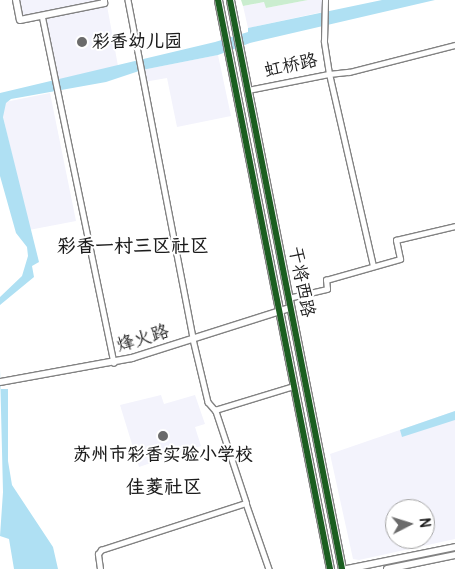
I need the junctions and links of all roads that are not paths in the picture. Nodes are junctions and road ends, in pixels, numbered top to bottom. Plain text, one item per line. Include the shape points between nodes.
1 (16, 0) edge
2 (104, 0) edge
3 (128, 0) edge
4 (218, 0) edge
5 (230, 0) edge
6 (325, 0) edge
7 (42, 16) junction
8 (455, 44) edge
9 (329, 74) junction
10 (248, 90) junction
11 (455, 226) edge
12 (373, 266) junction
13 (288, 298) junction
14 (290, 308) junction
15 (279, 311) junction
16 (193, 339) junction
17 (114, 363) junction
18 (1, 382) edge
19 (294, 386) junction
20 (215, 410) junction
21 (246, 503) junction
22 (455, 547) edge
23 (455, 555) edge
24 (100, 569) edge
25 (268, 569) edge
26 (330, 569) edge
27 (342, 569) edge
28 (347, 569) edge
29 (386, 569) edge

1 - 7 street via 20,20
2 - 7 street via 104,3
3 - 16 street
4 - 15 main road, 干将西路
5 - 10 main road, 干将西路
6 - 9 street, 虹桥路 via 324,32
7 - 17 street
8 - 9 street via 349,72
9 - 10 street, 虹桥路
9 - 12 street
10 - 13 main road, 干将西路
11 - 12 street via 396,240 400,259
12 - 13 street via 326,280 327,289
13 - 14 main road, 干将西路
14 - 15 street, 烽火路
14 - 27 main road, 干将西路
15 - 16 street, 烽火路
15 - 19 main road, 干将西路
16 - 17 street, 烽火路
16 - 20 street via 208,402
17 - 18 street, 烽火路
19 - 20 street
19 - 26 main road, 干将西路
20 - 21 street
21 - 24 street via 101,550 98,554
21 - 25 street
22 - 28 street
23 - 29 street

